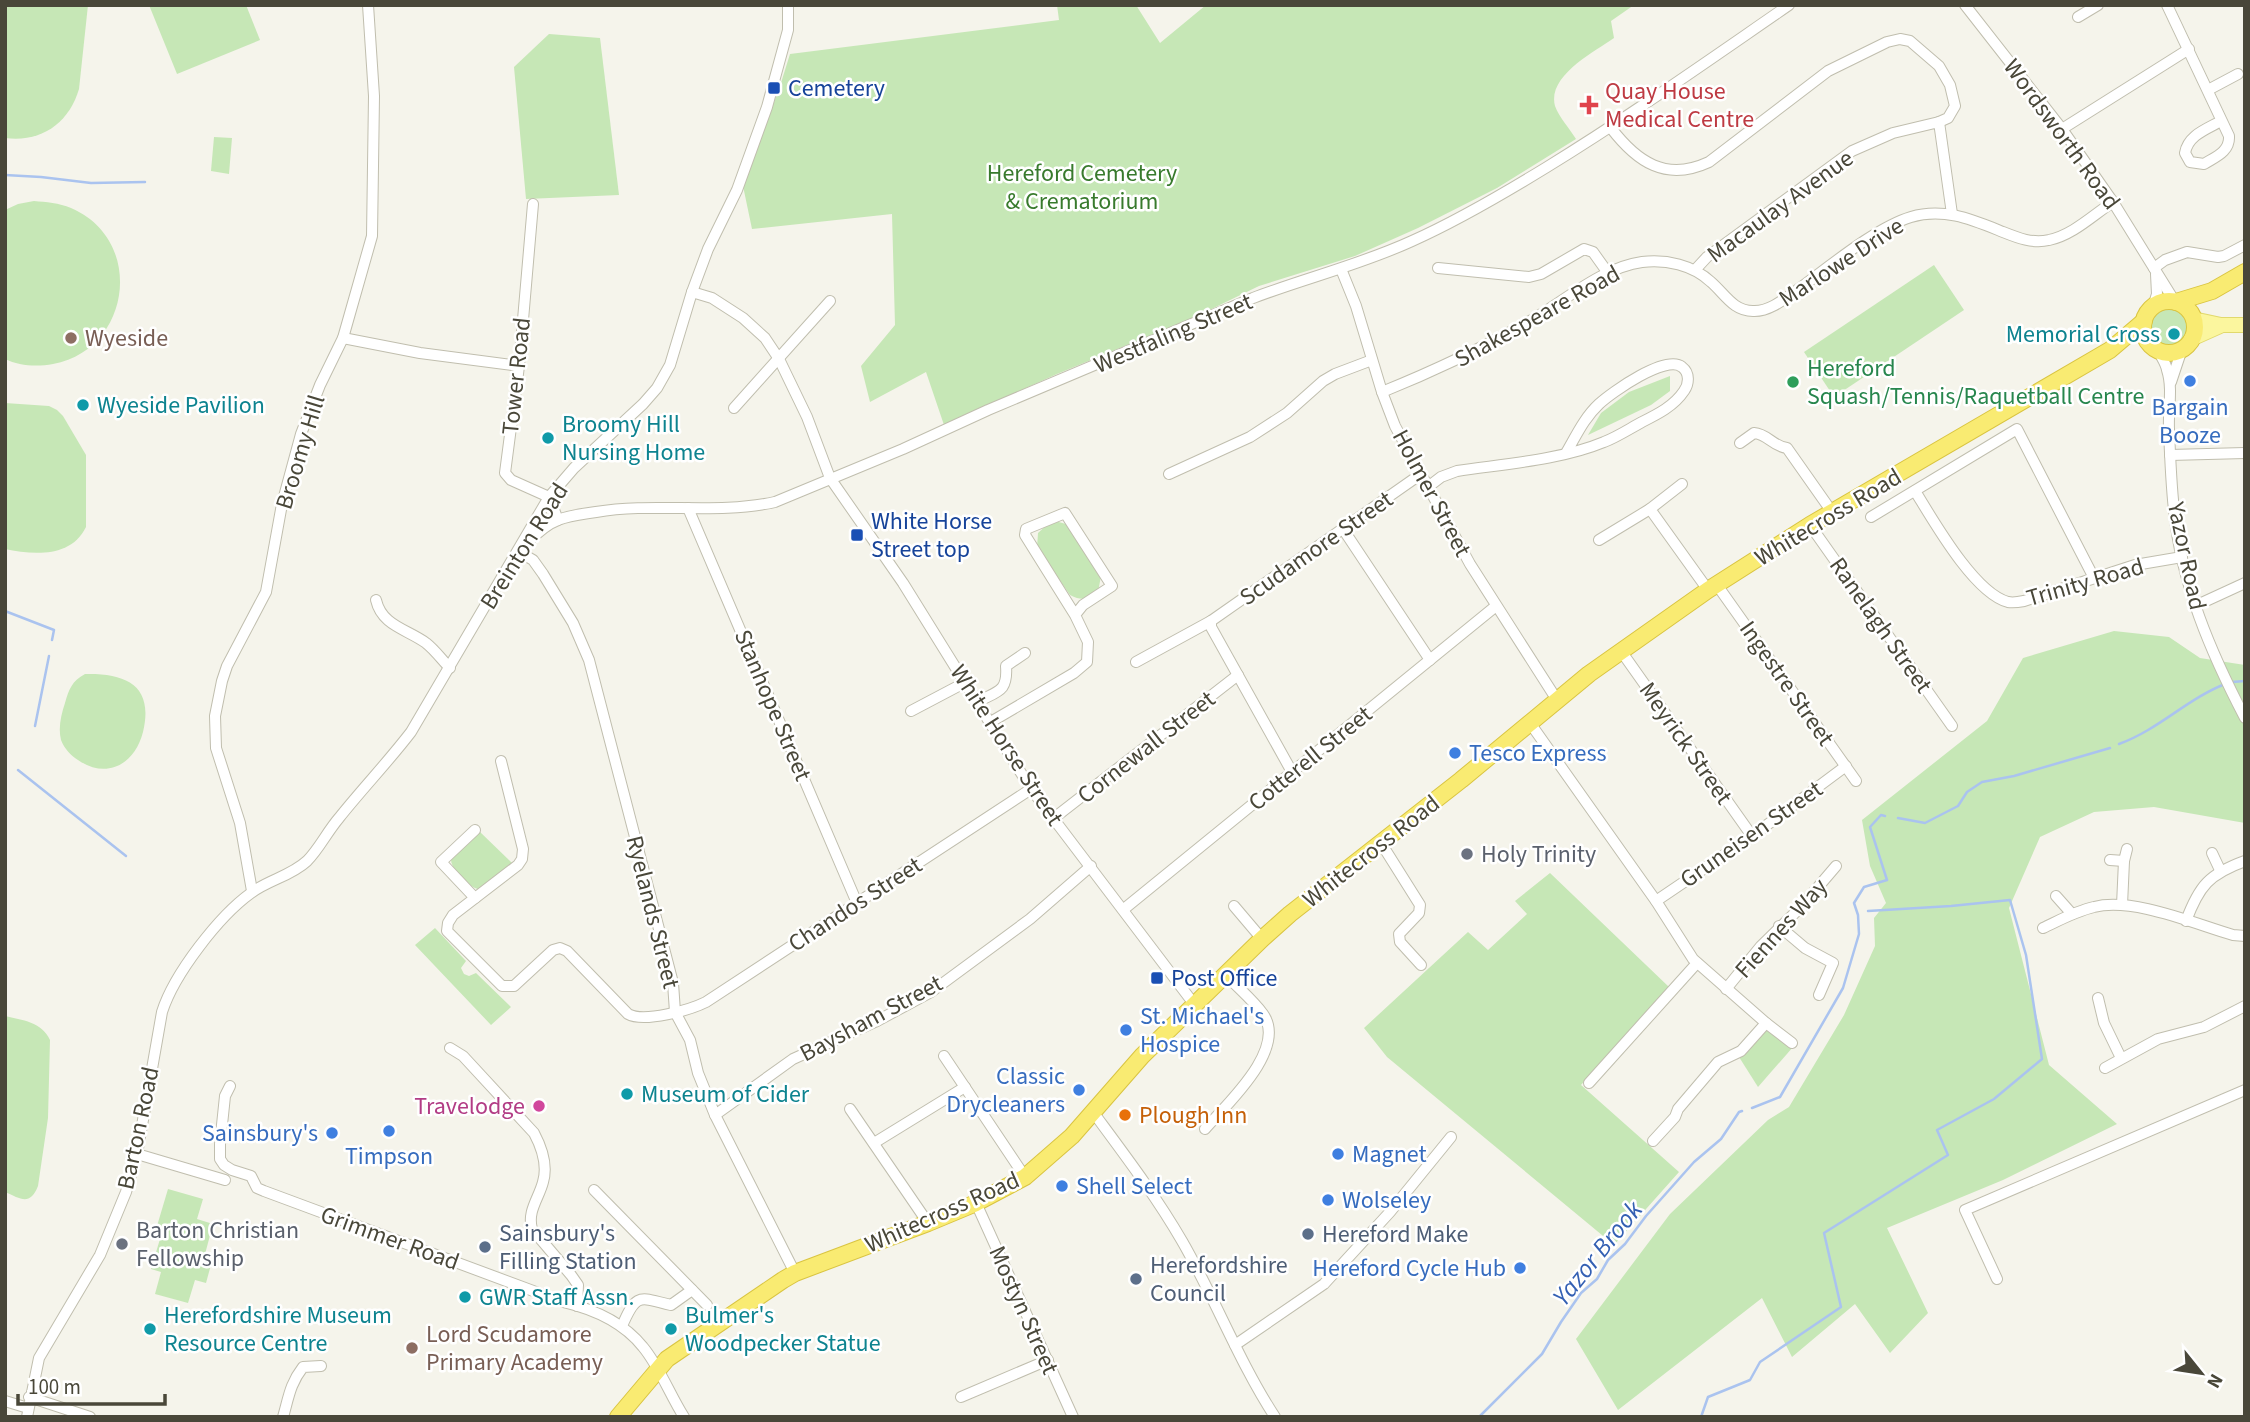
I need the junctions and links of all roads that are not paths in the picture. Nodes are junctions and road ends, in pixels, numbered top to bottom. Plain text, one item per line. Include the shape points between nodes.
1 (368, 5) edge
2 (788, 5) edge
3 (1789, 5) edge
4 (1965, 5) edge
5 (2098, 5) edge
6 (2166, 5) edge
7 (2078, 17) dead end
8 (2189, 49) junction
9 (2238, 74) dead end
10 (2208, 90) junction
11 (2221, 121) junction
12 (1939, 122) junction
13 (1611, 128) junction
14 (2062, 130) junction
15 (2113, 202) junction
16 (533, 204) dead end
17 (1952, 214) junction
18 (2245, 244) edge
19 (1438, 268) dead end
20 (2154, 268) junction
21 (1341, 269) junction
22 (1695, 270) junction
23 (2245, 272) edge
24 (1608, 273) junction
25 (2212, 290) junction
26 (692, 292) junction
27 (830, 301) dead end
28 (2175, 302) junction
29 (2148, 314) junction
30 (2193, 317) junction
31 (2221, 325) junction
32 (2245, 325) edge
33 (343, 338) junction
34 (2186, 344) junction
35 (2155, 348) junction
36 (2110, 350) junction
37 (779, 359) junction
38 (1372, 360) junction
39 (519, 366) junction
40 (2170, 385) junction
41 (1382, 392) junction
42 (734, 408) dead end
43 (1956, 440) junction
44 (1740, 443) dead end
45 (1566, 453) junction
46 (2245, 453) edge
47 (2170, 456) junction
48 (1967, 459) junction
49 (1169, 474) dead end
50 (1422, 474) junction
51 (830, 478) junction
52 (1682, 484) dead end
53 (1428, 487) junction
54 (1915, 491) junction
55 (549, 497) junction
56 (688, 508) junction
57 (1650, 509) junction
58 (1832, 512) junction
59 (1871, 517) dead end
60 (558, 520) junction
61 (1810, 525) junction
62 (1343, 529) junction
63 (1599, 540) dead end
64 (519, 552) junction
65 (2182, 556) junction
66 (2094, 578) junction
67 (2245, 583) edge
68 (1713, 587) junction
69 (376, 600) dead end
70 (1496, 606) junction
71 (2195, 606) junction
72 (1075, 615) junction
73 (1211, 621) junction
74 (1620, 651) junction
75 (1025, 653) dead end
76 (1430, 660) junction
77 (1136, 662) dead end
78 (450, 668) junction
79 (1238, 675) junction
80 (966, 682) junction
81 (1557, 701) junction
82 (977, 702) junction
83 (911, 711) dead end
84 (2245, 718) edge
85 (989, 723) junction
86 (1530, 723) junction
87 (1952, 726) dead end
88 (501, 761) dead end
89 (1846, 766) junction
90 (1292, 772) junction
91 (1857, 781) dead end
92 (1031, 789) junction
93 (1054, 818) junction
94 (475, 830) dead end
95 (1752, 836) junction
96 (1381, 843) junction
97 (2127, 849) dead end
98 (2212, 853) dead end
99 (2110, 860) dead end
100 (2124, 861) junction
101 (2245, 862) edge
102 (1091, 866) junction
103 (1836, 866) dead end
104 (2220, 870) junction
105 (252, 891) junction
106 (2056, 896) dead end
107 (475, 898) junction
108 (1656, 901) junction
109 (857, 903) junction
110 (2122, 905) junction
111 (1234, 906) dead end
112 (1124, 909) junction
113 (2072, 914) junction
114 (2186, 921) junction
115 (1779, 926) junction
116 (2043, 928) dead end
117 (2245, 936) edge
118 (1262, 939) junction
119 (1695, 961) junction
120 (1421, 965) dead end
121 (1225, 974) junction
122 (1726, 989) junction
123 (1819, 995) dead end
124 (2098, 998) dead end
125 (1194, 1004) junction
126 (2245, 1006) edge
127 (675, 1012) junction
128 (1766, 1023) junction
129 (1792, 1043) dead end
130 (450, 1048) dead end
131 (944, 1056) dead end
132 (2121, 1058) junction
133 (2105, 1068) dead end
134 (1589, 1083) dead end
135 (230, 1086) dead end
136 (965, 1087) junction
137 (2245, 1090) edge
138 (850, 1109) dead end
139 (1093, 1112) junction
140 (715, 1115) junction
141 (1205, 1129) dead end
142 (1451, 1137) dead end
143 (1653, 1141) dead end
144 (874, 1143) junction
145 (137, 1154) junction
146 (1026, 1177) junction
147 (225, 1180) dead end
148 (594, 1190) dead end
149 (976, 1203) junction
150 (928, 1223) junction
151 (795, 1273) junction
152 (1997, 1279) dead end
153 (692, 1290) junction
154 (707, 1305) dead end
155 (577, 1306) junction
156 (622, 1326) junction
157 (1235, 1345) junction
158 (299, 1355) dead end
159 (1048, 1360) junction
160 (321, 1366) dead end
161 (303, 1367) junction
162 (657, 1370) junction
163 (961, 1396) dead end
164 (5, 1401) edge
165 (28, 1407) edge
166 (90, 1417) edge
167 (283, 1417) edge
168 (618, 1417) edge
169 (684, 1417) edge
170 (1073, 1417) edge
171 (1275, 1417) edge

1 - 33 street, Broomy Hill via 374,96 372,236
2 - 26 street, Breinton Road via 788,30 767,107
3 - 13 street, Westfaling Street
4 - 14 street, Wordsworth Road
5 - 7 street
6 - 8 street
8 - 10 street
8 - 14 street
9 - 10 street
10 - 11 street
11 - 11 street via 2230,142 2225,151 2204,164 2190,162 2185,153 2191,138
12 - 13 street via 1948,118 1955,106 1950,85 1925,52 1900,39 1828,71 1698,167 1675,171 1654,166 1636,156
12 - 17 street
12 - 22 street, Macaulay Avenue via 1893,133 1852,151
13 - 21 street, Westfaling Street via 1449,223
14 - 15 street, Wordsworth Road
15 - 17 street, Marlowe Drive via 2047,241 2025,240
15 - 20 street, Wordsworth Road
16 - 39 street, Tower Road
17 - 22 street, Marlowe Drive via 1931,213 1888,226 1779,302 1755,312 1730,302
18 - 20 street via 2218,257 2187,252
19 - 24 street via 1529,277 1584,249 1593,252
20 - 28 street, Wordsworth Road
20 - 29 street via 2157,294
21 - 38 street, Holmer Street
21 - 51 street, Westfaling Street via 1253,298
22 - 24 street, Shakespeare Road via 1667,262 1643,262
23 - 25 highway
24 - 41 street, Shakespeare Road via 1458,360
25 - 28 highway
25 - 30 highway
26 - 37 street, White Horse Street via 712,298 743,318
26 - 55 street, Breinton Road via 670,365 657,388
27 - 37 street
28 - 29 highway via 2161,302
28 - 30 highway
29 - 35 highway via 2144,334
29 - 36 highway, Whitecross Road
30 - 31 main road
30 - 34 highway
31 - 32 main road
31 - 34 main road
33 - 39 street
33 - 105 street, Broomy Hill via 301,435 282,504 266,592 228,666 217,699 216,748 240,823
34 - 35 highway via 2170,353
34 - 40 street, Yazor Road
35 - 36 highway, Whitecross Road
35 - 40 street, Yazor Road
36 - 43 highway, Whitecross Road
37 - 42 street
37 - 51 street, White Horse Street
38 - 41 street, Holmer Street
38 - 49 street via 1323,381 1250,437
39 - 55 street, Tower Road via 505,473
40 - 47 street, Yazor Road
41 - 50 street, Holmer Street
43 - 48 street
43 - 58 highway, Whitecross Road
44 - 58 street via 1754,433 1763,433 1777,446 1787,448
45 - 45 street via 1598,404 1621,387 1671,363 1686,370 1687,388 1661,412 1603,442
45 - 53 street via 1457,471
46 - 47 street
47 - 65 street, Yazor Road
48 - 54 street
48 - 66 street via 2017,429
50 - 53 street, Holmer Street
50 - 62 street, Scudamore Street
51 - 56 street, Westfaling Street via 775,502
51 - 80 street, White Horse Street
52 - 57 street
53 - 70 street, Holmer Street
54 - 59 street
54 - 66 street, Trinity Road via 1950,548 1998,597 2024,601
55 - 60 street
55 - 64 street, Breinton Road
56 - 60 street, Westfaling Street via 617,508
56 - 109 street, Stanhope Street
57 - 63 street
57 - 68 street, Ingestre Street
58 - 61 highway, Whitecross Road
60 - 64 street, Westfaling Street via 539,531
61 - 68 highway, Whitecross Road
61 - 87 street, Ranelagh Street
62 - 73 street, Scudamore Street
62 - 76 street
64 - 78 street, Breinton Road
64 - 127 street, Ryelands Street via 533,560 543,574 589,660 673,983
65 - 66 street, Trinity Road
65 - 71 street, Yazor Road
67 - 71 street
68 - 74 highway, Whitecross Road
68 - 89 street, Ingestre Street
69 - 78 street via 379,612 426,643
70 - 76 street, Cotterell Street
70 - 81 street, Holmer Street
71 - 84 street, Yazor Road
72 - 72 street via 1024,532 1065,513 1112,586
72 - 85 street via 1088,642 1087,662
73 - 77 street, Scudamore Street
73 - 79 street
74 - 81 highway, Whitecross Road
74 - 95 street, Meyrick Street
75 - 82 street via 1006,666 1004,687
76 - 90 street, Cotterell Street
78 - 105 street, Breinton Road via 411,732 306,862
79 - 90 street
79 - 93 street, Cornewall Street
80 - 82 street, White Horse Street
80 - 83 street
81 - 86 highway, Whitecross Road
82 - 85 street, White Horse Street
85 - 92 street, White Horse Street
86 - 96 highway, Whitecross Road
86 - 108 street
88 - 107 street via 523,854 519,865
89 - 91 street, Ingestre Street
89 - 95 street, Gruneisen Street
90 - 112 street, Cotterell Street
92 - 93 street, White Horse Street
92 - 109 street, Chandos Street
93 - 102 street, White Horse Street
94 - 107 street via 441,862
95 - 108 street, Gruneisen Street
96 - 118 highway, Whitecross Road
96 - 120 street via 1420,905 1419,913 1399,934 1400,942
97 - 100 street
98 - 104 street
99 - 100 street
100 - 110 street
101 - 104 street
102 - 112 street, White Horse Street
102 - 140 street, Baysham Street via 1030,919 931,992 793,1059
103 - 115 street, Fiennes Way
104 - 114 street via 2194,900
105 - 145 street, Barton Road via 220,921 166,1001
106 - 113 street
107 - 127 street, Chandos Street via 453,915 447,931 502,986 514,986 560,948 628,1014 640,1018
108 - 119 street
109 - 127 street, Chandos Street via 706,1002
110 - 113 street
110 - 114 street
111 - 118 street
112 - 125 street, White Horse Street
113 - 116 street
114 - 117 street
115 - 122 street, Fiennes Way
115 - 123 street via 1833,963
118 - 121 highway, Whitecross Road
119 - 122 street
119 - 134 street
121 - 125 highway, Whitecross Road
121 - 141 street via 1264,1015 1270,1031 1252,1077
122 - 128 street
124 - 132 street
125 - 139 highway, Whitecross Road
126 - 132 street via 2204,1027 2158,1039
127 - 140 street, Ryelands Street via 690,1040
128 - 129 street
128 - 143 street via 1741,1051 1718,1062
130 - 155 street via 463,1056 540,1145 545,1173 530,1221 578,1285
131 - 136 street
132 - 133 street
135 - 155 street, Grimmer Road via 225,1096 220,1158 232,1170 251,1175 257,1188
136 - 144 street
136 - 146 street
137 - 152 street via 1965,1210
138 - 144 street
139 - 146 highway, Whitecross Road
139 - 157 street via 1182,1242
140 - 151 street, Ryelands Street
142 - 157 street via 1324,1284
144 - 150 street
145 - 147 street
145 - 165 street, Barton Road via 113,1228 39,1358
146 - 149 highway, Whitecross Road
148 - 153 street
149 - 150 highway, Whitecross Road
149 - 159 street, Mostyn Street
150 - 151 highway, Whitecross Road
151 - 162 highway, Whitecross Road via 692,1341
153 - 154 street
153 - 156 street via 671,1305 640,1299
155 - 156 street, Grimmer Road
156 - 162 street, Grimmer Road
157 - 171 street
158 - 161 street
159 - 163 street
159 - 170 street, Mostyn Street
160 - 161 street
161 - 167 street via 288,1394
162 - 168 highway, Whitecross Road
162 - 169 street, Grimmer Road
164 - 165 street
165 - 166 street

